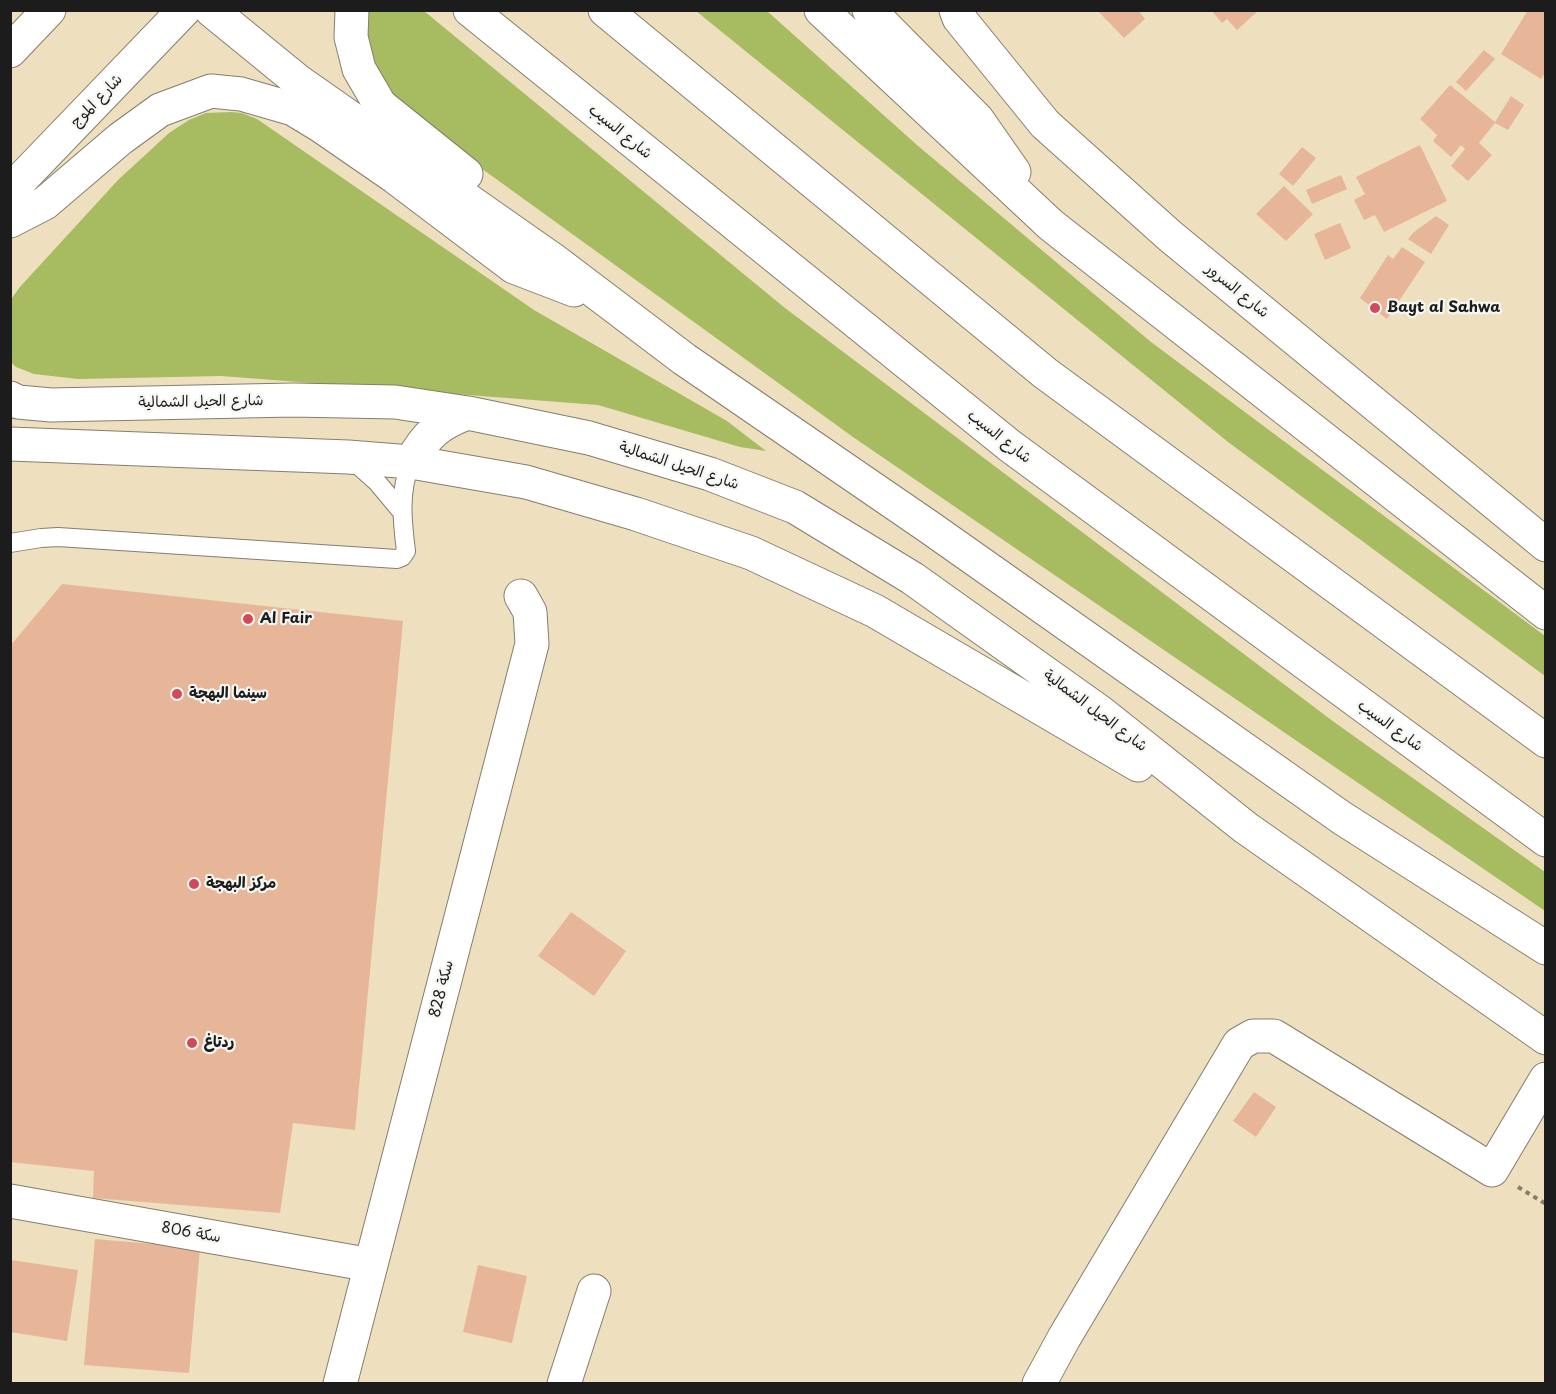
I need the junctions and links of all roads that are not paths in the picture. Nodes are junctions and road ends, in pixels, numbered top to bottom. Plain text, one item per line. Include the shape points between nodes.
1 (49, 10) edge
2 (184, 10) edge
3 (211, 10) edge
4 (352, 10) edge
5 (605, 10) edge
6 (798, 10) edge
7 (821, 10) edge
8 (869, 10) edge
9 (956, 10) edge
10 (482, 21) edge
11 (10, 51) edge
12 (872, 59) junction
13 (10, 191) edge
14 (10, 221) edge
15 (1051, 225) junction
16 (552, 259) junction
17 (608, 303) junction
18 (10, 398) edge
19 (468, 413) junction
20 (10, 444) edge
21 (348, 457) junction
22 (411, 462) junction
23 (402, 512) junction
24 (10, 543) edge
25 (1545, 544) edge
26 (521, 596) dead end
27 (1545, 613) edge
28 (1545, 741) edge
29 (1246, 828) junction
30 (1545, 840) edge
31 (1545, 948) edge
32 (1545, 1038) edge
33 (1545, 1079) edge
34 (10, 1201) edge
35 (371, 1265) junction
36 (594, 1291) dead end
37 (340, 1383) edge
38 (564, 1383) edge
39 (1040, 1383) edge

1 - 11 main road
2 - 13 main road, شارع الموج
3 - 16 main road via 298,81
4 - 16 main road via 351,37 359,69 380,105 483,187
5 - 28 main road via 1045,373
6 - 12 main road
7 - 12 main road
8 - 15 main road via 977,119
9 - 25 main road, شارع السرور via 1045,124 1170,236
10 - 30 main road, شارع السيب via 1010,446
12 - 15 main road
14 - 17 main road via 45,202 160,110 211,91 241,94 293,110 321,126 514,267
15 - 27 main road
16 - 17 main road
17 - 31 main road via 1342,818
18 - 19 main road, شارع الحيل الشمالية via 51,405 395,402
19 - 22 main road via 434,431
19 - 29 main road, شارع الحيل الشمالية via 589,438 710,474 795,507 921,585 1100,712
20 - 21 main road, شارع الحيل الشمالية
21 - 22 main road, شارع الحيل الشمالية
21 - 23 lane via 377,482
22 - 23 lane via 404,478
22 - 29 main road, شارع الحيل الشمالية via 525,482 751,553 875,611
23 - 24 lane via 406,550 397,560 58,537
26 - 35 main road, سكة 828 via 530,612 532,644
29 - 32 main road, شارع الحيل الشمالية
33 - 39 main road via 1492,1170 1274,1036 1253,1036 1239,1044
34 - 35 main road, سكة 806
35 - 37 main road, سكة 828
36 - 38 main road

